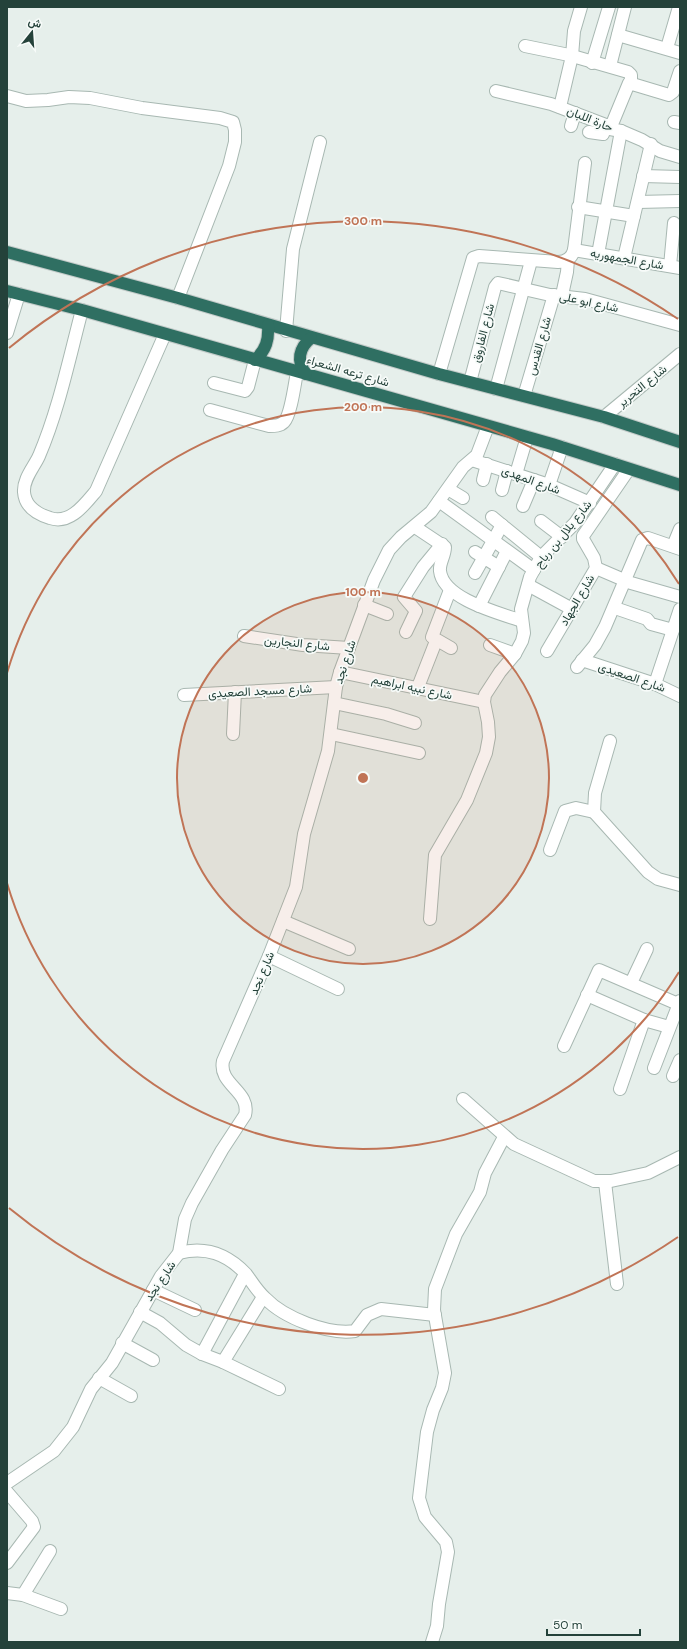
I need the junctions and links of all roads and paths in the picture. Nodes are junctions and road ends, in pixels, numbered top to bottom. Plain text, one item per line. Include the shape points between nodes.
1 (580, 7) edge
2 (609, 7) edge
3 (625, 7) edge
4 (679, 7) edge
5 (618, 35) junction
6 (525, 46) dead end
7 (667, 48) junction
8 (680, 53) edge
9 (572, 56) junction
10 (592, 63) junction
11 (610, 66) junction
12 (680, 71) edge
13 (631, 83) junction
14 (496, 90) dead end
15 (7, 96) edge
16 (560, 107) junction
17 (575, 113) junction
18 (571, 126) dead end
19 (612, 128) junction
20 (589, 132) dead end
21 (320, 142) dead end
22 (651, 144) junction
23 (680, 157) edge
24 (585, 163) dead end
25 (643, 176) junction
26 (680, 177) edge
27 (680, 201) edge
28 (638, 202) junction
29 (578, 207) junction
30 (606, 211) junction
31 (634, 216) junction
32 (674, 223) dead end
33 (7, 252) edge
34 (598, 254) junction
35 (571, 255) junction
36 (624, 258) junction
37 (531, 261) junction
38 (675, 267) edge
39 (497, 284) joint
40 (523, 289) junction
41 (13, 292) edge
42 (558, 295) junction
43 (178, 298) junction
44 (82, 310) junction
45 (680, 324) edge
46 (268, 325) junction
47 (286, 330) junction
48 (7, 333) edge
49 (165, 334) junction
50 (311, 338) junction
51 (680, 354) edge
52 (255, 360) junction
53 (302, 373) junction
54 (439, 374) junction
55 (470, 382) junction
56 (214, 383) dead end
57 (496, 389) junction
58 (524, 396) junction
59 (210, 410) dead end
60 (604, 417) junction
61 (488, 426) junction
62 (527, 437) junction
63 (680, 442) edge
64 (562, 447) junction
65 (472, 460) junction
66 (488, 464) junction
67 (615, 464) junction
68 (629, 469) junction
69 (511, 472) junction
70 (483, 480) dead end
71 (534, 480) junction
72 (549, 485) junction
73 (680, 485) edge
74 (448, 489) junction
75 (502, 490) dead end
76 (463, 498) dead end
77 (439, 501) junction
78 (590, 502) junction
79 (523, 506) dead end
80 (492, 518) dead end
81 (540, 521) dead end
82 (502, 525) junction
83 (415, 527) junction
84 (680, 529) edge
85 (562, 537) junction
86 (493, 540) junction
87 (442, 544) junction
88 (676, 548) edge
89 (508, 551) junction
90 (479, 555) junction
91 (541, 557) junction
92 (499, 567) junction
93 (596, 568) junction
94 (534, 570) junction
95 (475, 573) dead end
96 (626, 580) junction
97 (528, 585) junction
98 (450, 590) junction
99 (680, 597) edge
100 (364, 605) junction
101 (479, 606) junction
102 (615, 608) junction
103 (572, 609) junction
104 (680, 609) edge
105 (387, 614) dead end
106 (522, 621) junction
107 (673, 630) junction
108 (406, 632) dead end
109 (244, 636) dead end
110 (436, 641) junction
111 (490, 645) dead end
112 (349, 648) junction
113 (451, 648) dead end
114 (547, 651) dead end
115 (516, 654) junction
116 (340, 672) junction
117 (655, 684) junction
118 (336, 687) junction
119 (418, 687) junction
120 (235, 692) junction
121 (184, 695) dead end
122 (680, 696) edge
123 (484, 702) junction
124 (334, 704) junction
125 (415, 723) dead end
126 (234, 734) dead end
127 (331, 734) junction
128 (610, 741) dead end
129 (419, 753) dead end
130 (594, 812) junction
131 (550, 850) dead end
132 (680, 886) edge
133 (430, 919) dead end
134 (283, 921) junction
135 (349, 949) dead end
136 (647, 949) dead end
137 (269, 956) junction
138 (631, 983) junction
139 (338, 989) dead end
140 (587, 995) junction
141 (678, 1009) edge
142 (644, 1020) junction
143 (669, 1027) junction
144 (564, 1046) dead end
145 (680, 1060) edge
146 (654, 1068) dead end
147 (673, 1076) dead end
148 (620, 1089) dead end
149 (463, 1099) dead end
150 (504, 1137) junction
151 (680, 1157) edge
152 (605, 1182) junction
153 (180, 1253) junction
154 (245, 1274) junction
155 (617, 1284) dead end
156 (153, 1290) junction
157 (263, 1297) junction
158 (195, 1310) dead end
159 (140, 1312) junction
160 (435, 1316) junction
161 (122, 1343) junction
162 (202, 1354) junction
163 (153, 1360) dead end
164 (223, 1362) junction
165 (99, 1378) junction
166 (279, 1389) dead end
167 (131, 1396) dead end
168 (7, 1483) edge
169 (7, 1492) edge
170 (50, 1551) dead end
171 (9, 1556) edge
172 (7, 1593) edge
173 (23, 1595) junction
174 (61, 1609) dead end
175 (432, 1642) edge

1 - 9 street via 574,31
2 - 10 street
3 - 5 street
4 - 7 street
5 - 7 street
5 - 11 street
6 - 9 street
7 - 8 street
9 - 10 street
9 - 16 street
10 - 11 street
11 - 13 street via 630,73
12 - 13 street via 673,92 669,95
13 - 19 street via 628,84
14 - 16 street, حارة اللبان
15 - 43 street via 26,101 90,98 233,122 235,142 229,166
16 - 17 street, حارة اللبان
17 - 18 street
17 - 19 street, حارة اللبان
19 - 20 street via 603,134
19 - 22 street, حارة اللبان
19 - 30 street
21 - 47 street via 293,249
22 - 23 street, حارة اللبان via 660,151
22 - 25 street
24 - 29 street, شارع القدس
25 - 26 street
25 - 28 street
27 - 28 street
28 - 31 street
29 - 30 street
29 - 35 street, شارع القدس
30 - 31 street
30 - 34 street
31 - 36 street
32 - 38 street
33 - 43 highway, شارع ترعه الشعراء
34 - 35 street, شارع الجمهوريه
34 - 36 street, شارع الجمهوريه
35 - 37 street, شارع الجمهوريه via 558,262
35 - 42 street, شارع القدس via 568,272
36 - 38 street, شارع الجمهوريه
37 - 40 street
37 - 54 street, شارع الجمهوريه via 479,256 473,258
39 - 40 street, شارع ابو على
39 - 55 street, شارع الفاروق
40 - 42 street, شارع ابو على
40 - 57 street
41 - 44 highway, شارع ترعه الشعراء
41 - 48 street
42 - 45 street, شارع ابو على via 585,299
42 - 58 street, شارع القدس
43 - 46 highway, شارع ترعه الشعراء
44 - 49 highway, شارع ترعه الشعراء
44 - 49 street via 53,418 39,456 26,481 24,492 26,502 36,513 52,519 67,518 82,508 96,491
46 - 47 highway, شارع ترعه الشعراء
46 - 52 highway via 265,348
47 - 50 highway, شارع ترعه الشعراء
49 - 52 highway, شارع ترعه الشعراء
50 - 53 highway via 306,342 300,355
50 - 54 highway, شارع ترعه الشعراء
51 - 60 street, شارع التحرير
52 - 53 highway, شارع ترعه الشعراء
52 - 56 street via 245,391
53 - 59 street via 286,420 279,425 269,426
53 - 61 highway, شارع ترعه الشعراء
54 - 55 highway, شارع ترعه الشعراء
55 - 57 highway, شارع ترعه الشعراء
57 - 58 highway, شارع ترعه الشعراء
58 - 60 highway, شارع ترعه الشعراء
60 - 63 highway, شارع ترعه الشعراء
61 - 62 highway, شارع ترعه الشعراء
61 - 65 street, شارع نجد via 479,452
62 - 64 highway, شارع ترعه الشعراء
62 - 69 street
64 - 67 highway, شارع ترعه الشعراء
64 - 72 street
65 - 66 street, شارع المهدى
65 - 74 street, شارع نجد via 463,467
66 - 69 street, شارع المهدى
66 - 70 street
67 - 68 highway, شارع ترعه الشعراء
67 - 78 street, شارع بلال بن رباح
68 - 73 highway, شارع ترعه الشعراء
68 - 93 street, شارع الجهاد via 583,536
69 - 71 street, شارع المهدى
69 - 75 street
71 - 72 street, شارع المهدى
71 - 79 street
72 - 78 street, شارع المهدى
74 - 76 street
74 - 77 street, شارع نجد
77 - 83 street, شارع نجد
77 - 86 street
78 - 85 street, شارع بلال بن رباح via 576,523
80 - 82 street
81 - 85 street
82 - 86 street
82 - 91 street
83 - 87 street
83 - 100 street, شارع نجد via 389,550 378,569
84 - 88 street
85 - 91 street, شارع بلال بن رباح
86 - 89 street
86 - 90 street
87 - 98 street via 445,549 440,563 440,573
87 - 108 street via 423,567 404,597 416,611
88 - 96 street via 644,538
89 - 92 street
89 - 94 street
90 - 92 street
90 - 95 street
91 - 94 street, شارع بلال بن رباح
92 - 101 street
93 - 96 street
93 - 103 street, شارع الجهاد
94 - 97 street, شارع بلال بن رباح
96 - 99 street
96 - 102 street
97 - 103 street
97 - 106 street, شارع بلال بن رباح via 521,609
98 - 101 street
98 - 110 street via 432,636
100 - 105 street
100 - 112 street, شارع نجد
101 - 106 street
102 - 107 street via 647,619 651,624
102 - 117 street, شارع الصعيدى via 602,633 580,664
103 - 114 street, شارع الجهاد
104 - 107 street
106 - 115 street, شارع بلال بن رباح via 524,633
107 - 117 street
109 - 112 street, شارع النجارين via 304,645
110 - 113 street
110 - 119 street
111 - 115 street
112 - 116 street, شارع نجد
115 - 123 street, شارع بلال بن رباح via 488,689
116 - 118 street, شارع نجد
116 - 119 street, شارع نبيه ابراهيم
117 - 122 street, شارع الصعيدى
118 - 120 street, شارع مسجد الصعيدى
118 - 124 street, شارع نجد
119 - 123 street, شارع نبيه ابراهيم
120 - 121 street, شارع مسجد الصعيدى
120 - 126 street
123 - 133 street via 488,722 488,745 467,800 435,855
124 - 125 street via 386,714
124 - 127 street, شارع نجد
127 - 129 street
127 - 134 street, شارع نجد via 304,834 296,888
128 - 130 street via 595,793
130 - 131 street via 576,808 565,811
130 - 132 street via 648,872 658,879
134 - 135 street
134 - 137 street, شارع نجد
136 - 138 street
137 - 139 street
137 - 153 street, شارع نجد via 222,1067 224,1077 244,1099 245,1115 192,1204 185,1219
138 - 140 street via 599,970
138 - 141 street
140 - 142 street
140 - 144 street
141 - 143 street
142 - 143 street
142 - 148 street
143 - 146 street
145 - 147 street
149 - 150 street
150 - 152 street via 587,1179
150 - 160 street via 484,1173 480,1192 450,1248 435,1289
151 - 152 street via 648,1172
152 - 155 street
153 - 154 street via 193,1249 208,1250 232,1262
153 - 156 street, شارع نجد
154 - 157 street
154 - 162 street
156 - 158 street
156 - 159 street, شارع نجد
157 - 160 street via 298,1319 330,1330 355,1331 367,1314 381,1309
157 - 164 street
159 - 161 street, شارع نجد
159 - 162 street via 160,1323 186,1345
160 - 175 street via 445,1373 427,1432 419,1498 425,1517 446,1542 448,1552 437,1630
161 - 163 street
161 - 165 street, شارع نجد via 112,1363
162 - 164 street
164 - 166 street
165 - 167 street
165 - 168 street, شارع نجد via 61,1444 43,1460
169 - 171 street via 33,1524 32,1530
170 - 173 street
172 - 173 street
173 - 174 street

